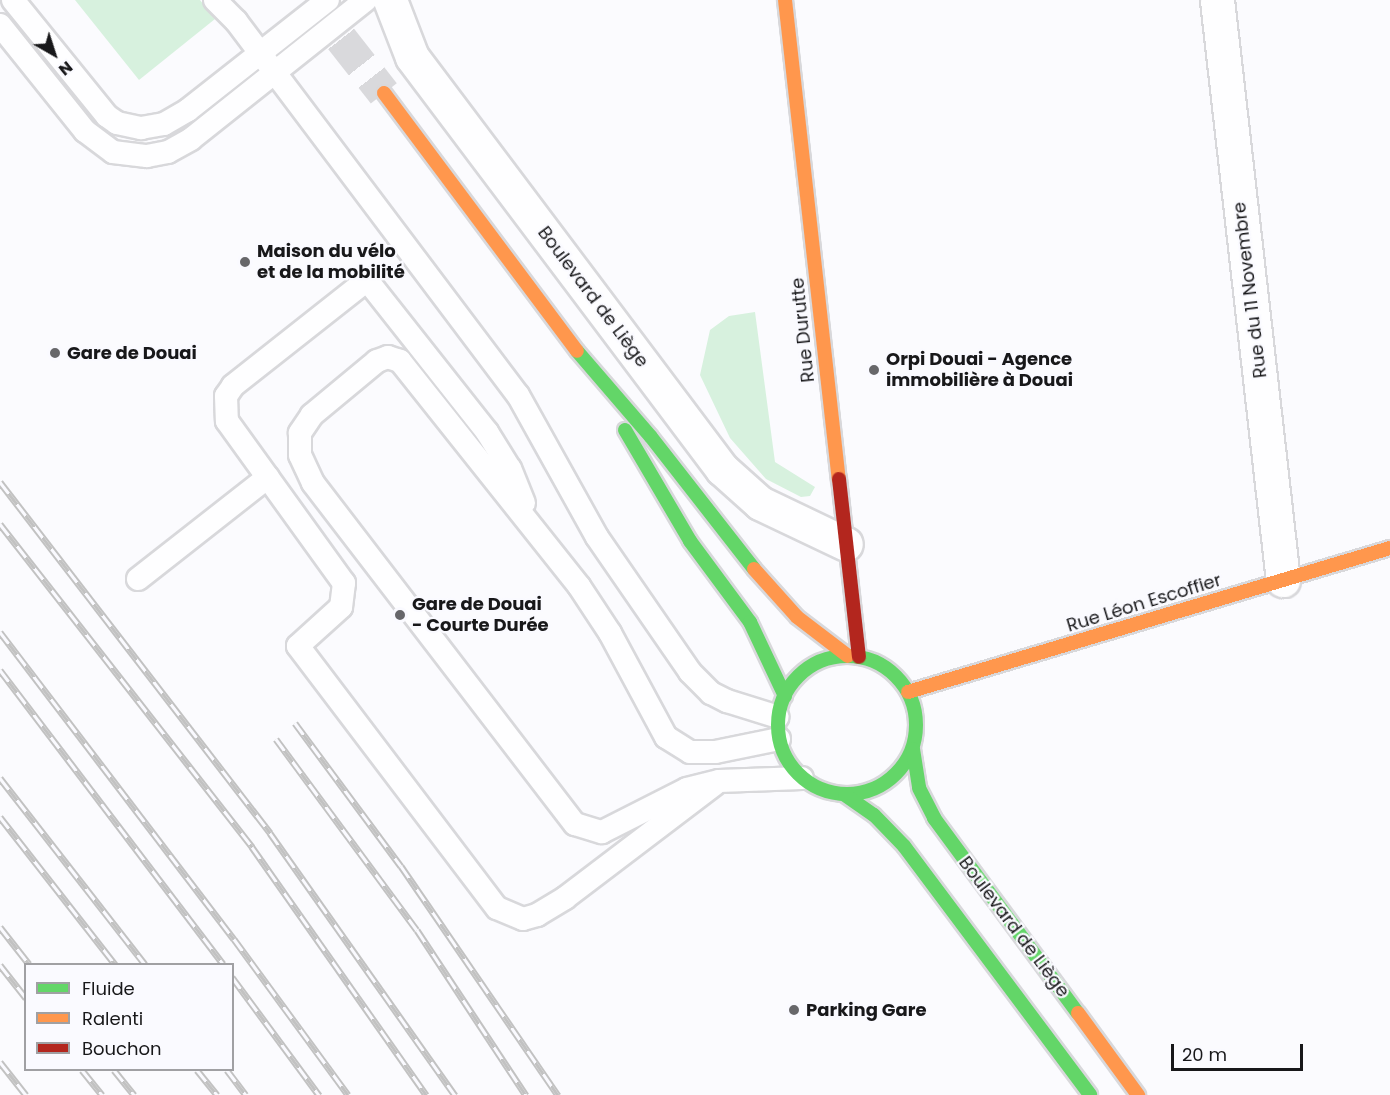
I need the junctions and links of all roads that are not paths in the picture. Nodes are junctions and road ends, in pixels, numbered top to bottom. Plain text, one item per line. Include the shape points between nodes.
1 (13, 0) edge
2 (215, 0) edge
3 (328, 0) edge
4 (366, 0) edge
5 (390, 0) edge
6 (784, 0) edge
7 (1217, 0) edge
8 (0, 25) edge
9 (260, 54) junction
10 (274, 73) junction
11 (384, 93) tunnel mouth
12 (601, 383) junction
13 (268, 477) junction
14 (537, 532) junction
15 (846, 544) junction
16 (1390, 548) edge
17 (138, 579) dead end
18 (1283, 580) junction
19 (853, 656) junction
20 (908, 692) junction
21 (781, 717) junction
22 (913, 749) junction
23 (802, 778) junction
24 (719, 781) junction
25 (845, 795) junction
26 (1090, 1095) edge
27 (1138, 1095) edge

1 - 9 lane via 97,105 117,123 128,127 152,127 177,118
2 - 9 lane
3 - 9 lane
4 - 10 lane
5 - 15 street, Boulevard de Liège via 412,57 722,469 760,503
6 - 15 main road, Rue Durutte
7 - 18 street, Rue du 11 Novembre
8 - 10 lane via 85,131 113,152 157,154 179,147
9 - 10 lane
10 - 21 lane via 519,394 597,537 690,672 711,693 727,701
11 - 12 main road
12 - 19 main road via 651,437 782,602
12 - 21 main road via 674,516 762,642
13 - 14 lane via 227,421 226,396 233,386 367,280 499,449
13 - 17 lane
13 - 24 lane via 344,583 341,608 298,646 497,908 522,919 537,915 575,891
14 - 21 lane via 594,608 658,726 675,746 690,752 733,751
14 - 24 lane via 400,361 388,357 377,361 312,415 300,433 300,455 313,483 575,824 602,832 664,798
15 - 19 main road, Rue Durutte
16 - 18 main road, Rue Léon Escoffier
18 - 20 main road, Rue Léon Escoffier
19 - 20 main road via 882,665
19 - 21 main road via 810,667
20 - 22 main road via 916,726
21 - 23 main road via 788,761
22 - 25 main road via 904,765 882,785
22 - 27 main road, Boulevard de Liège via 919,788 934,818
23 - 24 lane
23 - 25 main road via 822,790
25 - 26 main road via 879,820 904,846

